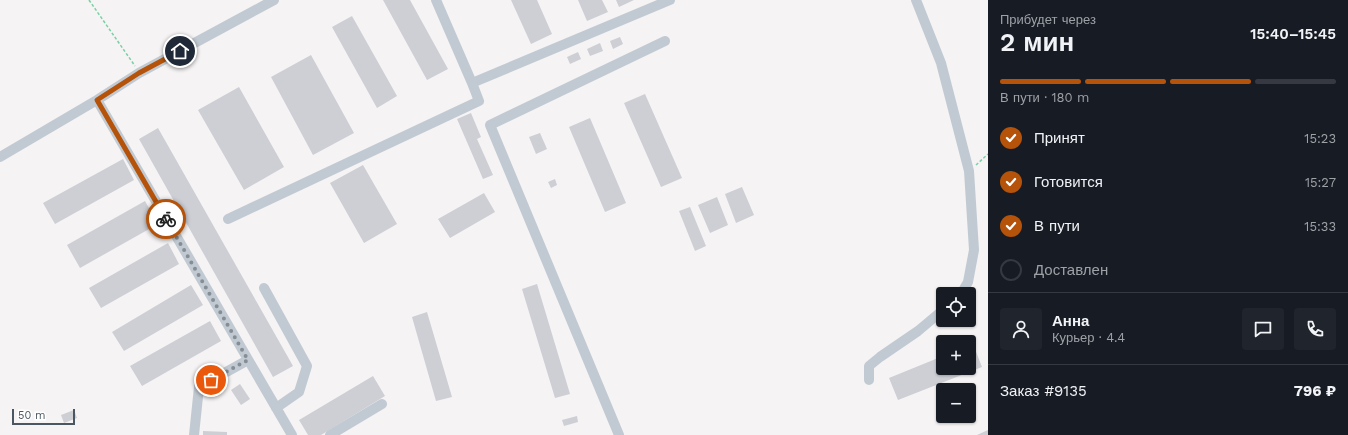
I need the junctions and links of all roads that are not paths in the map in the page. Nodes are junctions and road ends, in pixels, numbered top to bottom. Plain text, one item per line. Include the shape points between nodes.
1 (274, 0) edge
2 (436, 0) edge
3 (670, 0) edge
4 (916, 0) edge
5 (665, 41) dead end
6 (472, 83) junction
7 (97, 100) junction
8 (0, 157) edge
9 (228, 219) dead end
10 (965, 287) edge
11 (264, 288) dead end
12 (936, 316) edge
13 (248, 360) junction
14 (869, 380) dead end
15 (382, 404) dead end
16 (276, 408) junction
17 (194, 435) edge
18 (292, 435) edge
19 (330, 435) edge
20 (619, 435) edge

1 - 7 street via 139,73
2 - 6 street
3 - 6 street
4 - 10 street via 941,63 970,171 974,250
5 - 20 street via 490,125
6 - 9 street via 479,101
7 - 8 street
7 - 13 street
11 - 16 street via 307,366 299,392
12 - 14 street via 868,366
13 - 16 street
13 - 17 street via 199,387
15 - 19 street
16 - 18 street

